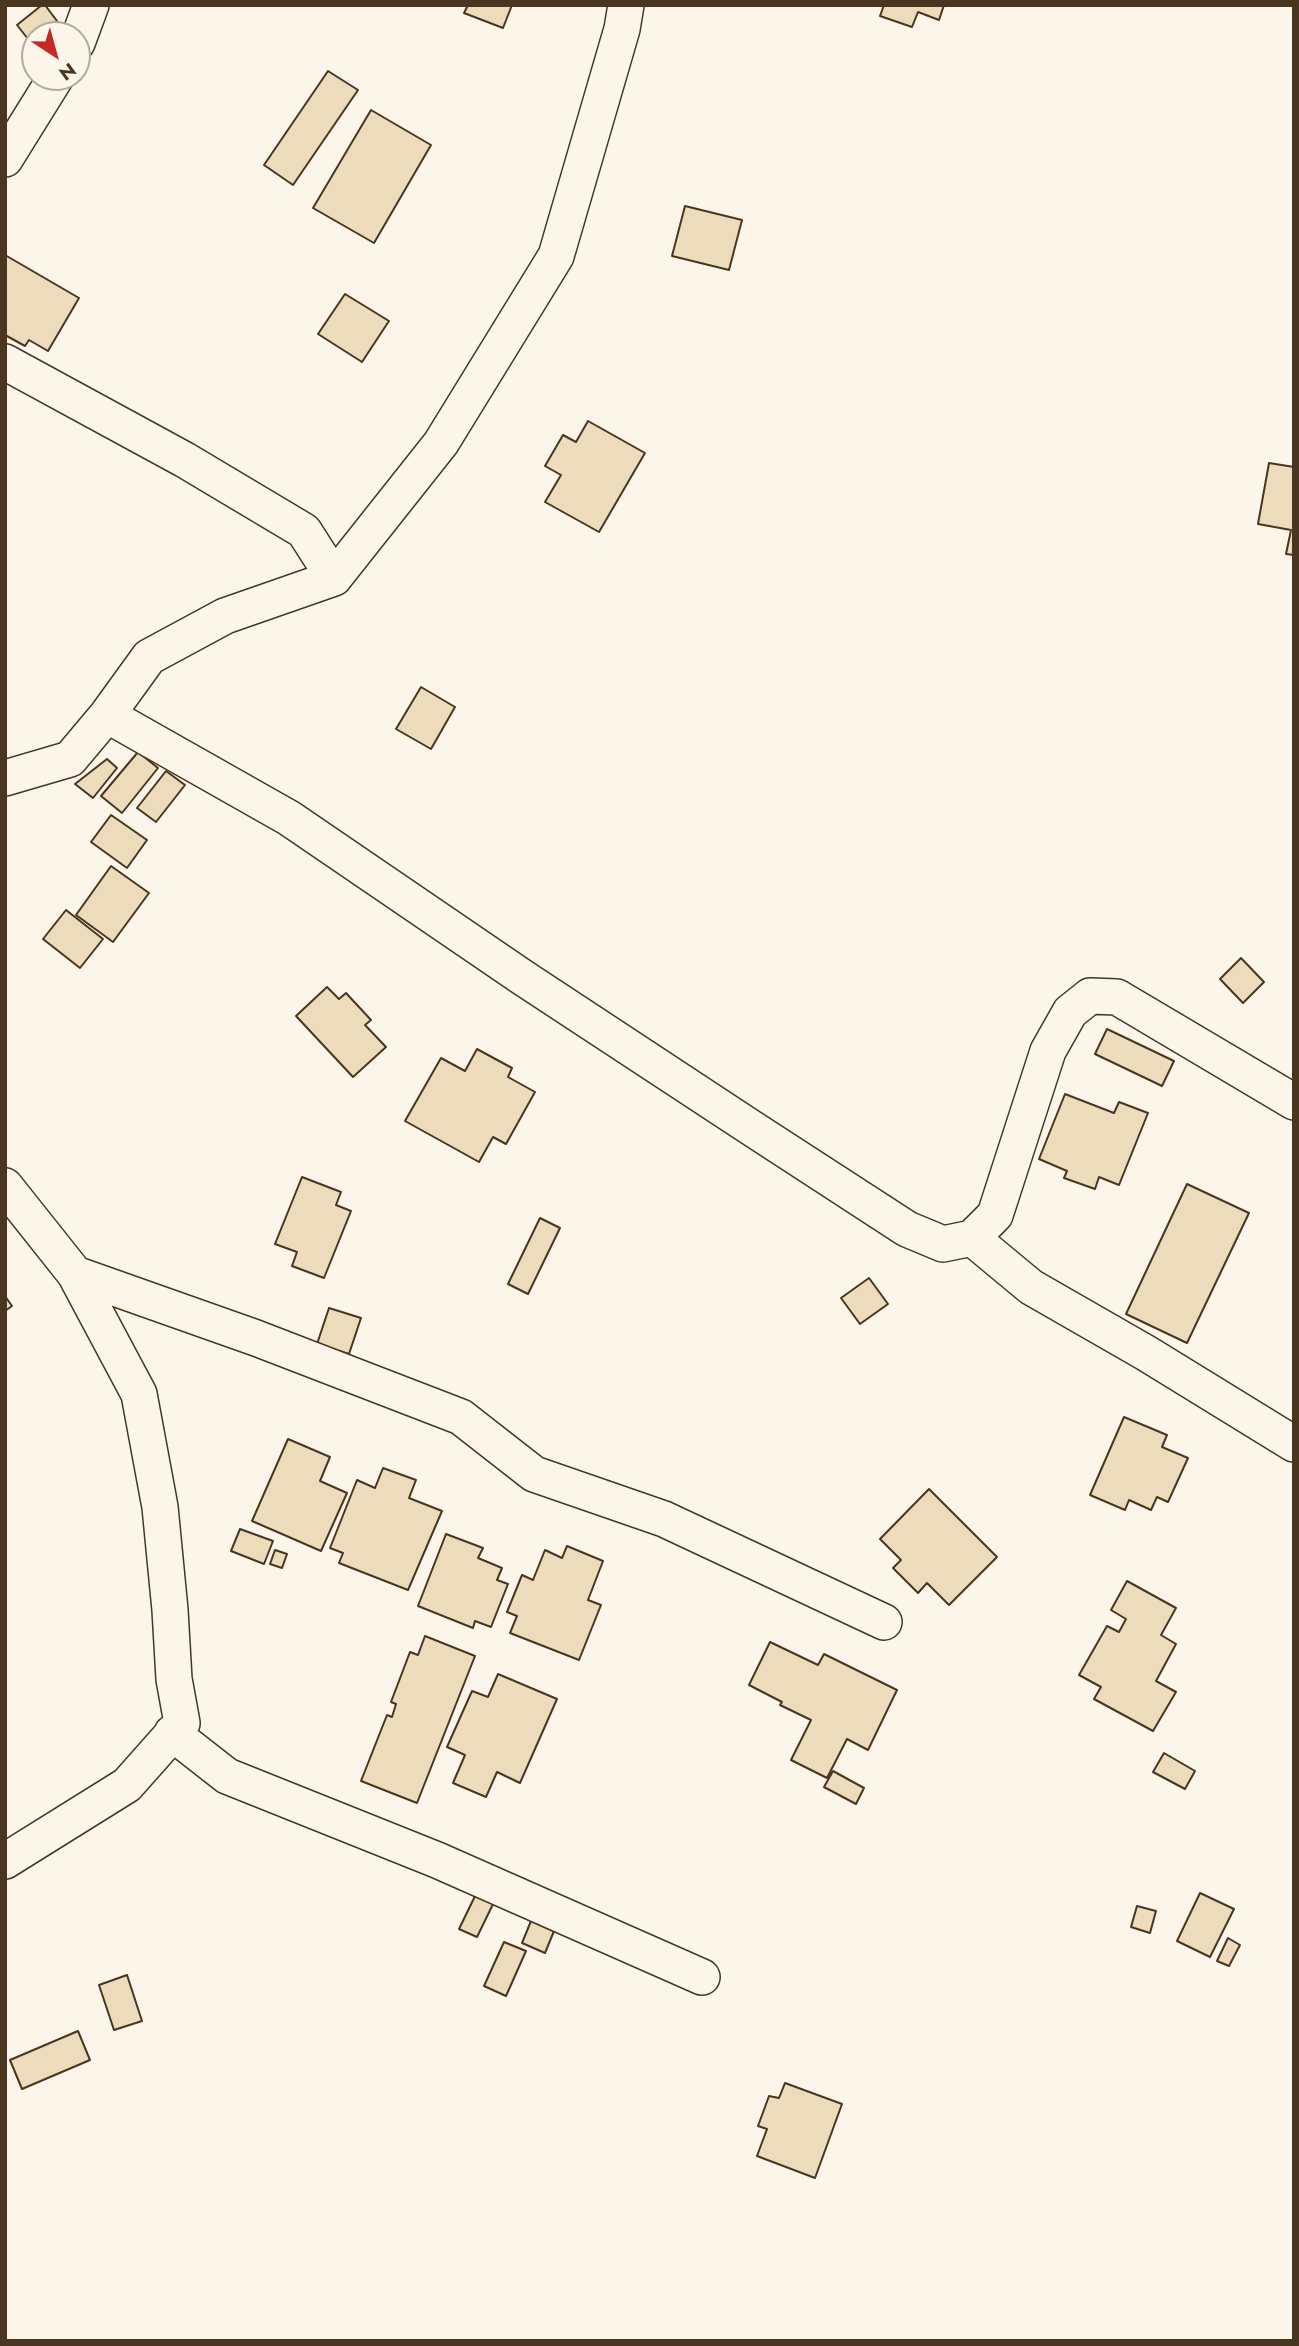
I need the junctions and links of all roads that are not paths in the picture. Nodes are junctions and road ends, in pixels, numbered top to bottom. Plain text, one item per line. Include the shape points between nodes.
1 (626, 5) edge
2 (47, 91) edge
3 (5, 159) edge
4 (5, 362) edge
5 (334, 579) junction
6 (107, 715) junction
7 (5, 778) edge
8 (1294, 1102) edge
9 (5, 1186) edge
10 (972, 1238) junction
11 (75, 1274) junction
12 (1294, 1444) edge
13 (884, 1622) dead end
14 (172, 1733) junction
15 (5, 1861) edge
16 (702, 1976) dead end

1 - 5 street via 556,256 441,443
2 - 3 street
4 - 5 street via 304,531
5 - 6 street via 225,616 149,657
6 - 7 street via 70,760
6 - 10 street via 289,818 907,1229 943,1244
8 - 10 street via 1117,997 1090,996 1070,1012 1048,1051 995,1215
9 - 11 street
10 - 12 street via 1031,1287
11 - 13 street via 461,1417 534,1474 664,1519
11 - 14 street via 139,1394 160,1507 181,1723
14 - 15 street via 127,1785
14 - 16 street via 227,1776 437,1860

